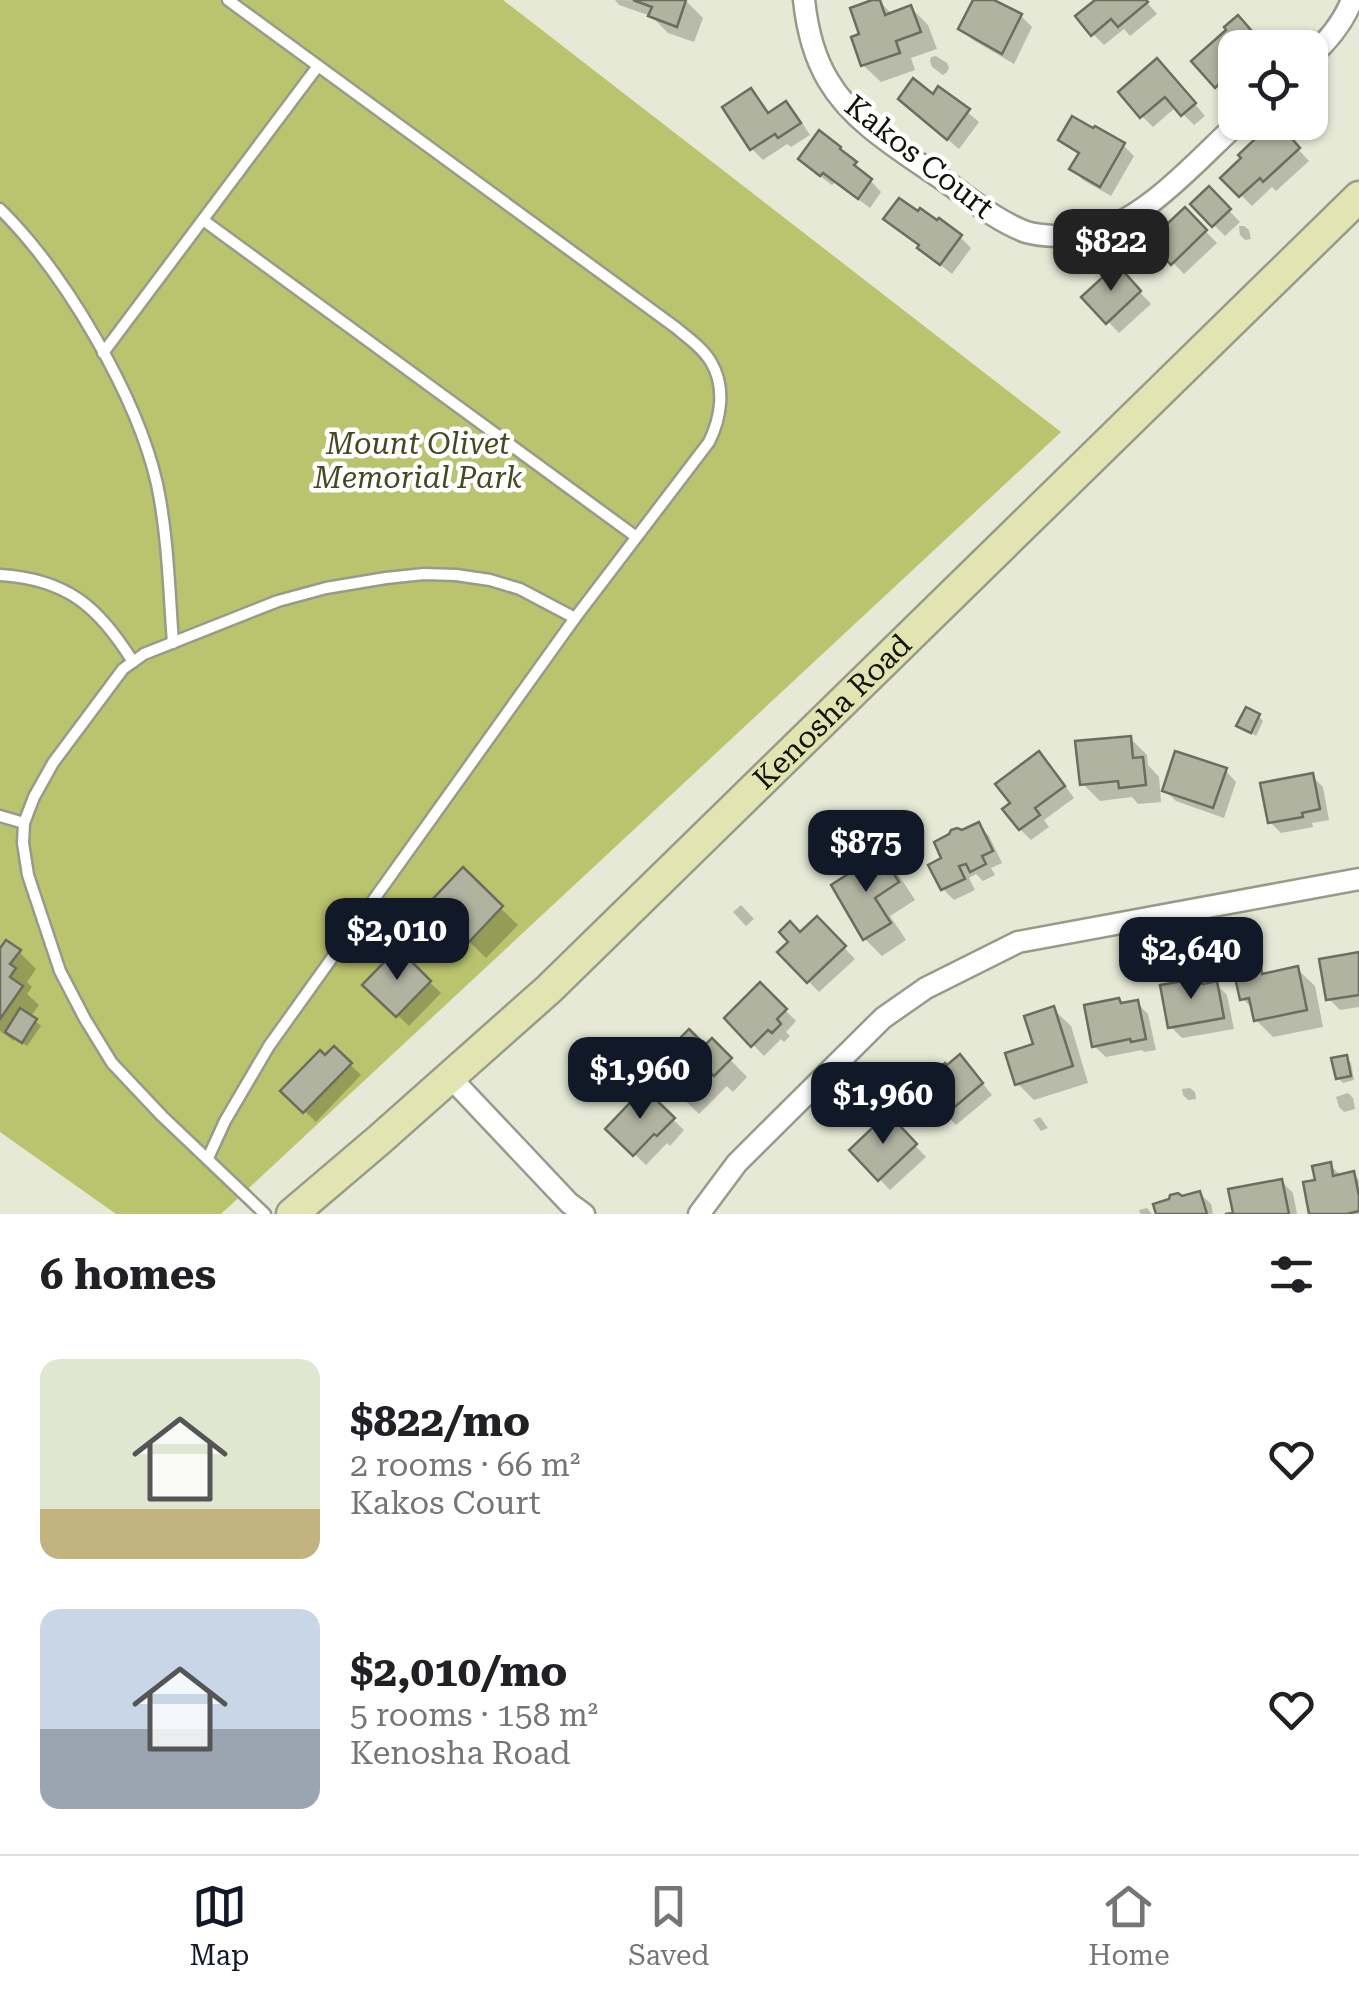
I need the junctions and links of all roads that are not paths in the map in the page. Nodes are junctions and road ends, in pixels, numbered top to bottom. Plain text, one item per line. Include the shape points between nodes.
1 (228, 0) edge
2 (804, 0) edge
3 (1352, 0) edge
4 (1328, 41) edge
5 (318, 66) junction
6 (1220, 140) edge
7 (1359, 196) edge
8 (0, 209) edge
9 (203, 220) junction
10 (104, 354) junction
11 (635, 536) junction
12 (0, 575) edge
13 (574, 618) junction
14 (173, 643) junction
15 (133, 662) junction
16 (0, 816) edge
17 (24, 823) junction
18 (1359, 879) edge
19 (450, 1077) junction
20 (208, 1158) junction
21 (265, 1214) edge
22 (292, 1214) edge
23 (584, 1214) edge
24 (699, 1214) edge

1 - 5 lane
2 - 6 street, Kakos Court via 814,52 848,108 1003,222 1031,234 1084,236 1115,224 1148,206
3 - 4 street
5 - 9 lane
5 - 11 lane via 675,327 712,362 721,402 718,424
7 - 19 street, Kenosha Road
8 - 10 lane via 45,261
9 - 10 lane
9 - 11 lane
10 - 14 lane via 146,445 157,486
11 - 13 lane
12 - 15 lane via 44,582 86,604
13 - 14 lane via 490,580 424,574 278,601
13 - 20 lane via 268,1046
14 - 15 lane
15 - 17 lane via 52,763
16 - 17 lane
17 - 20 lane via 28,875 84,1019 112,1063
18 - 24 street via 1018,942 941,980 870,1032 737,1163
19 - 22 street, Kenosha Road
19 - 23 street
20 - 21 lane

